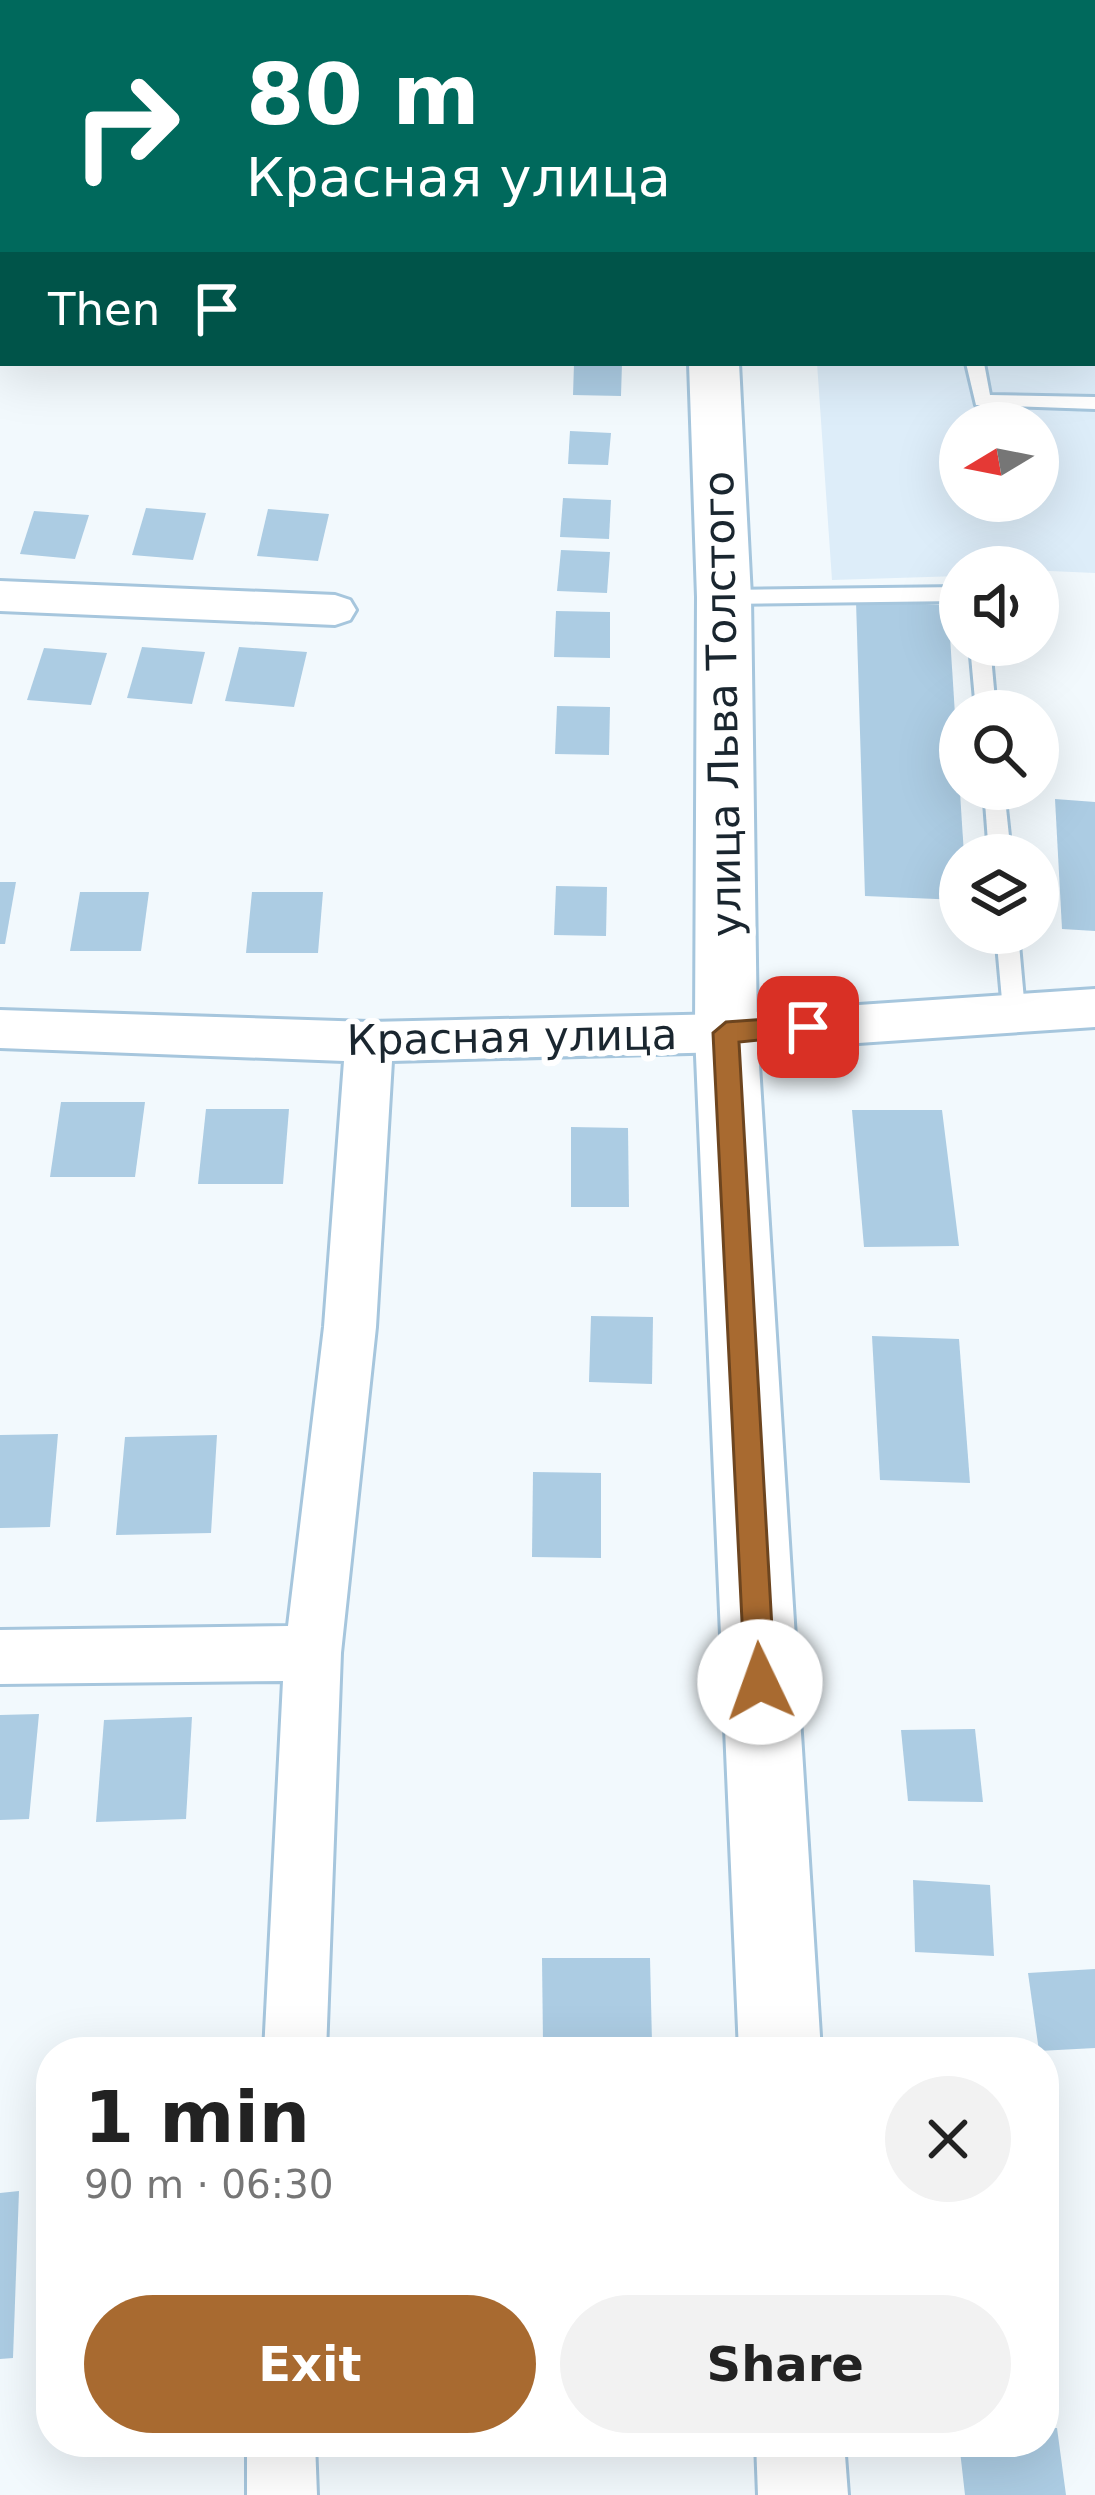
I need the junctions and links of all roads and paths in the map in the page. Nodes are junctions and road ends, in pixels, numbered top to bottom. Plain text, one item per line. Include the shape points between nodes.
1 (714, 366) edge
2 (975, 366) edge
3 (1095, 403) edge
4 (939, 594) edge
5 (0, 596) edge
6 (724, 597) junction
7 (335, 610) dead end
8 (1009, 954) edge
9 (1095, 1008) edge
10 (1015, 1011) junction
11 (0, 1029) edge
12 (726, 1033) junction
13 (369, 1042) junction
14 (313, 1653) junction
15 (0, 1657) edge
16 (296, 2037) edge
17 (778, 2037) edge
18 (281, 2457) edge
19 (801, 2457) edge
20 (282, 2495) edge
21 (803, 2495) edge

1 - 6 street, улица Льва Толстого
2 - 3 lane via 982,400
4 - 6 lane
5 - 7 street
6 - 12 street, улица Льва Толстого
8 - 10 lane
9 - 10 street, Красная улица
10 - 12 street, Красная улица
11 - 13 street, Красная улица
12 - 13 street, Красная улица
12 - 17 street, улица Льва Толстого
13 - 14 street via 350,1328
14 - 15 street
14 - 16 street
18 - 20 street
19 - 21 street

